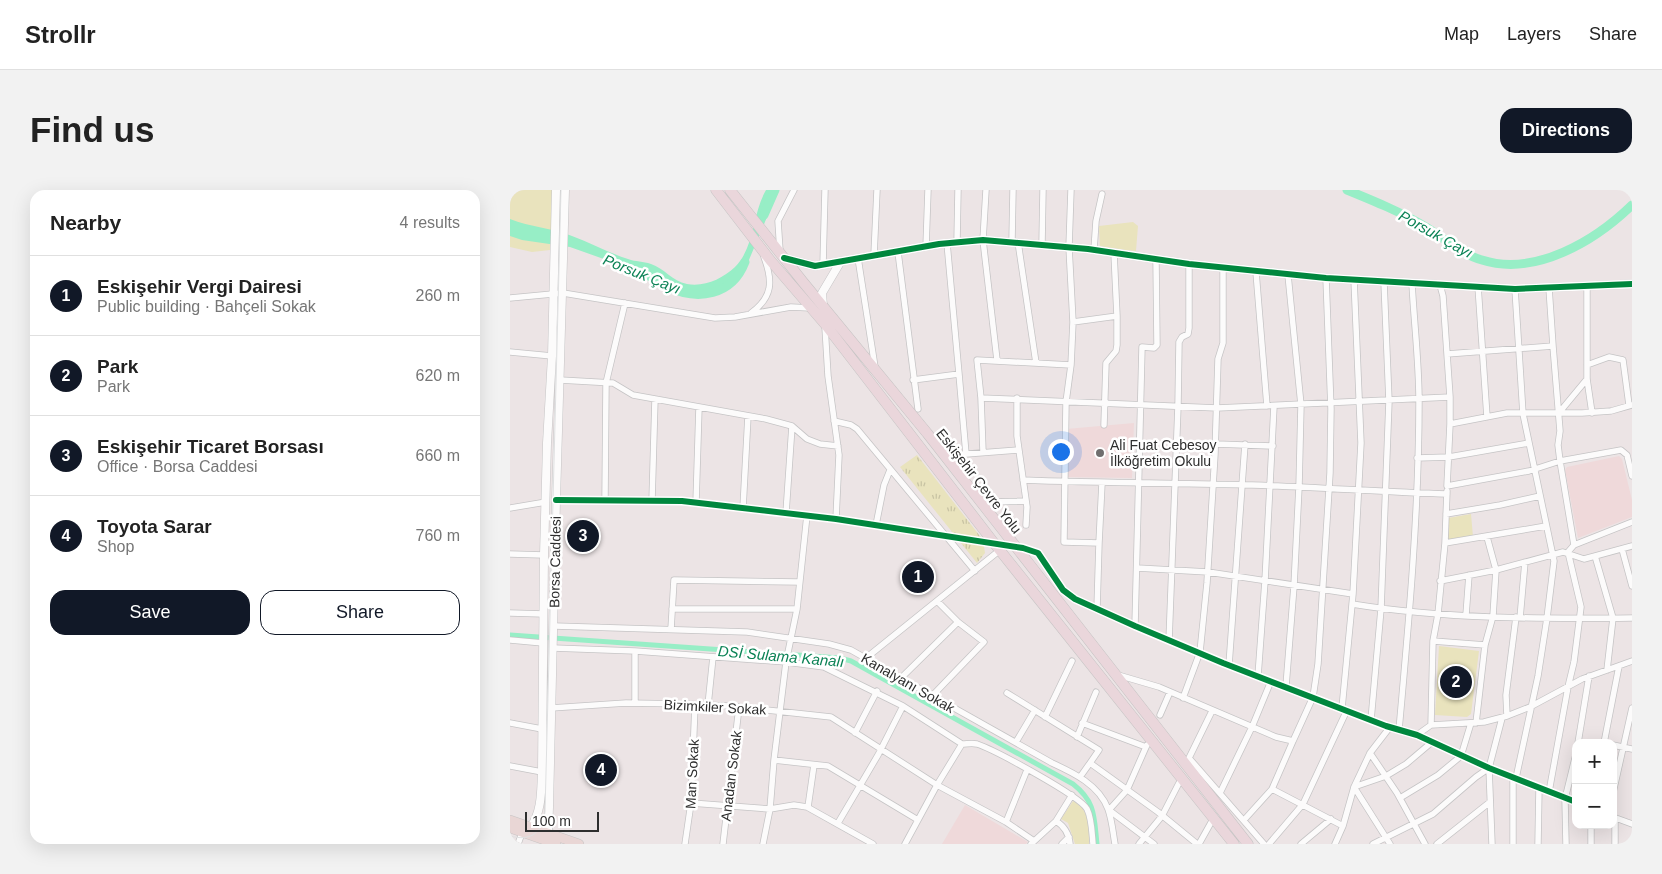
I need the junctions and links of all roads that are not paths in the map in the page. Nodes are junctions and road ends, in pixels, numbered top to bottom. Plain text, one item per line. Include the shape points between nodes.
1 (556, 190) edge
2 (565, 190) edge
3 (711, 190) edge
4 (716, 190) edge
5 (730, 190) edge
6 (736, 190) edge
7 (794, 190) edge
8 (826, 190) edge
9 (877, 190) edge
10 (928, 190) edge
11 (958, 190) edge
12 (986, 190) edge
13 (1013, 190) edge
14 (1043, 190) edge
15 (1071, 190) edge
16 (1102, 194) dead end
17 (746, 209) junction
18 (744, 224) junction
19 (983, 240) junction
20 (957, 242) junction
21 (1015, 242) junction
22 (947, 243) junction
23 (1042, 244) junction
24 (759, 246) junction
25 (926, 247) junction
26 (1069, 247) junction
27 (1094, 250) junction
28 (898, 252) junction
29 (1114, 253) junction
30 (874, 255) junction
31 (782, 256) junction
32 (858, 258) junction
33 (1156, 259) junction
34 (841, 261) junction
35 (1189, 264) junction
36 (823, 265) junction
37 (1223, 268) junction
38 (1256, 272) junction
39 (1288, 275) junction
40 (1326, 278) junction
41 (1354, 279) junction
42 (1384, 282) junction
43 (1412, 283) junction
44 (1632, 284) edge
45 (1440, 285) junction
46 (1478, 286) junction
47 (1587, 287) junction
48 (1549, 288) junction
49 (1515, 289) junction
50 (554, 293) junction
51 (563, 293) junction
52 (510, 298) edge
53 (625, 303) junction
54 (823, 306) junction
55 (811, 308) junction
56 (749, 315) junction
57 (1117, 316) junction
58 (1073, 322) junction
59 (825, 324) junction
60 (1553, 346) junction
61 (1519, 348) junction
62 (1483, 351) junction
63 (510, 352) edge
64 (1447, 354) junction
65 (552, 356) junction
66 (997, 360) junction
67 (1036, 363) junction
68 (1071, 365) junction
69 (1587, 365) junction
70 (875, 370) junction
71 (959, 374) junction
72 (1587, 379) junction
73 (560, 380) junction
74 (913, 380) junction
75 (606, 383) junction
76 (1450, 397) junction
77 (982, 398) junction
78 (1017, 398) junction
79 (655, 399) junction
80 (1419, 399) junction
81 (1389, 401) junction
82 (1066, 402) junction
83 (1359, 402) junction
84 (1104, 404) junction
85 (1331, 404) junction
86 (1140, 405) junction
87 (1301, 405) junction
88 (1630, 405) edge
89 (1178, 406) junction
90 (1267, 406) junction
91 (1274, 406) junction
92 (699, 407) junction
93 (918, 408) dead end
94 (1217, 408) junction
95 (1592, 412) junction
96 (1523, 414) junction
97 (1558, 414) junction
98 (748, 416) junction
99 (1487, 417) junction
100 (834, 421) junction
101 (1450, 424) junction
102 (1104, 425) dead end
103 (792, 426) junction
104 (1529, 443) junction
105 (1216, 444) junction
106 (1245, 444) junction
107 (838, 446) junction
108 (1273, 446) junction
109 (1019, 450) junction
110 (982, 452) junction
111 (966, 454) junction
112 (952, 455) dead end
113 (1418, 458) junction
114 (1449, 458) junction
115 (1560, 461) junction
116 (890, 470) junction
117 (1534, 470) junction
118 (1632, 476) edge
119 (1023, 480) junction
120 (1066, 481) junction
121 (1102, 483) junction
122 (1138, 483) junction
123 (1175, 484) junction
124 (1213, 484) junction
125 (1242, 485) junction
126 (1271, 486) junction
127 (1447, 486) junction
128 (1300, 488) junction
129 (1329, 489) junction
130 (1358, 491) junction
131 (1386, 492) junction
132 (1417, 493) junction
133 (1447, 494) junction
134 (1540, 496) junction
135 (556, 500) junction
136 (605, 500) junction
137 (652, 501) junction
138 (1026, 501) junction
139 (546, 502) junction
140 (696, 502) junction
141 (992, 502) dead end
142 (510, 508) edge
143 (743, 508) junction
144 (786, 513) junction
145 (1446, 514) junction
146 (807, 515) junction
147 (836, 519) junction
148 (1632, 522) edge
149 (876, 525) junction
150 (1026, 525) dead end
151 (1546, 526) junction
152 (925, 533) tunnel mouth
153 (1487, 537) junction
154 (1099, 543) junction
155 (1444, 543) junction
156 (1574, 545) junction
157 (1632, 546) edge
158 (1023, 548) tunnel mouth
159 (1622, 549) junction
160 (1000, 550) junction
161 (1568, 552) junction
162 (510, 554) edge
163 (544, 555) junction
164 (1553, 555) junction
165 (1595, 556) junction
166 (1525, 562) junction
167 (1136, 568) junction
168 (1172, 569) junction
169 (1496, 570) junction
170 (975, 571) junction
171 (1208, 572) junction
172 (1469, 575) junction
173 (1236, 577) junction
174 (1265, 581) junction
175 (1440, 581) junction
176 (799, 582) junction
177 (1294, 586) junction
178 (1632, 586) edge
179 (1322, 590) junction
180 (1353, 594) junction
181 (938, 601) junction
182 (1352, 604) junction
183 (672, 609) junction
184 (796, 609) junction
185 (1097, 609) junction
186 (1381, 609) junction
187 (1410, 611) junction
188 (510, 613) edge
189 (544, 614) junction
190 (1438, 614) junction
191 (1466, 615) junction
192 (1493, 616) junction
193 (1580, 617) junction
194 (1518, 618) junction
195 (1547, 618) junction
196 (1613, 618) junction
197 (1632, 618) edge
198 (958, 622) junction
199 (1134, 626) junction
200 (554, 628) junction
201 (671, 629) junction
202 (510, 640) edge
203 (790, 640) junction
204 (1170, 641) junction
205 (1433, 641) junction
206 (543, 642) junction
207 (553, 645) junction
208 (1485, 645) junction
209 (635, 651) junction
210 (1200, 652) junction
211 (712, 657) junction
212 (866, 658) junction
213 (786, 660) junction
214 (1072, 661) dead end
215 (1632, 661) edge
216 (1229, 665) junction
217 (1619, 666) junction
218 (1607, 670) junction
219 (1116, 674) junction
220 (1258, 676) junction
221 (1589, 676) junction
222 (901, 678) junction
223 (1271, 681) junction
224 (1286, 686) junction
225 (1568, 687) junction
226 (876, 691) junction
227 (1096, 692) dead end
228 (1170, 692) junction
229 (1007, 693) dead end
230 (932, 696) junction
231 (1313, 697) junction
232 (1183, 698) junction
233 (635, 703) junction
234 (695, 705) junction
235 (708, 705) junction
236 (903, 706) junction
237 (739, 707) junction
238 (1530, 707) junction
239 (551, 708) junction
240 (1632, 708) edge
241 (1344, 709) junction
242 (1035, 710) junction
243 (779, 711) junction
244 (1212, 711) junction
245 (1160, 716) dead end
246 (1045, 717) junction
247 (1505, 717) junction
248 (1371, 720) junction
249 (510, 723) edge
250 (1082, 723) junction
251 (1474, 723) junction
252 (1431, 725) junction
253 (1252, 727) junction
254 (1390, 727) junction
255 (542, 728) junction
256 (1399, 730) junction
257 (855, 733) junction
258 (1417, 735) junction
259 (1077, 737) junction
260 (1579, 739) edge
261 (1605, 739) edge
262 (1293, 741) junction
263 (1016, 742) junction
264 (1432, 742) junction
265 (962, 744) junction
266 (1617, 746) edge
267 (1624, 748) junction
268 (1632, 749) edge
269 (881, 750) junction
270 (1370, 753) junction
271 (1462, 756) junction
272 (774, 760) junction
273 (1090, 763) junction
274 (814, 765) junction
275 (510, 766) edge
276 (1489, 768) junction
277 (1027, 770) junction
278 (1572, 770) edge
279 (542, 772) junction
280 (1386, 776) junction
281 (1080, 777) junction
282 (1515, 778) junction
283 (1179, 783) dead end
284 (937, 784) junction
285 (1615, 784) edge
286 (860, 786) junction
287 (1354, 787) junction
288 (1272, 788) junction
289 (1540, 788) junction
290 (1127, 790) junction
291 (1550, 792) junction
292 (1220, 793) junction
293 (1072, 795) junction
294 (1400, 798) junction
295 (1565, 799) junction
296 (1572, 801) edge
297 (1490, 802) junction
298 (691, 804) junction
299 (1304, 804) junction
300 (728, 806) junction
301 (808, 808) junction
302 (770, 809) junction
303 (1109, 810) junction
304 (1162, 816) junction
305 (1213, 819) junction
306 (1331, 819) junction
307 (1617, 819) edge
308 (510, 820) edge
309 (918, 820) junction
310 (1244, 820) junction
311 (1056, 821) junction
312 (1006, 822) junction
313 (838, 823) junction
314 (1414, 823) junction
315 (1632, 824) edge
316 (1343, 826) junction
317 (530, 827) junction
318 (510, 828) edge
319 (1590, 829) edge
320 (1614, 829) edge
321 (522, 833) junction
322 (548, 833) junction
323 (537, 837) junction
324 (1145, 837) junction
325 (1386, 837) junction
326 (1070, 841) edge
327 (1033, 842) edge
328 (518, 844) edge
329 (553, 844) edge
330 (579, 844) edge
331 (685, 844) edge
332 (723, 844) edge
333 (763, 844) edge
334 (873, 844) edge
335 (905, 844) edge
336 (1062, 844) edge
337 (1093, 844) edge
338 (1115, 844) edge
339 (1139, 844) edge
340 (1154, 844) edge
341 (1198, 844) edge
342 (1234, 844) edge
343 (1248, 844) edge
344 (1264, 844) edge
345 (1269, 844) edge
346 (1301, 844) edge
347 (1335, 844) edge
348 (1373, 844) edge
349 (1390, 844) edge
350 (1426, 844) edge
351 (1438, 844) edge
352 (1492, 844) edge
353 (1513, 844) edge
354 (1538, 844) edge
355 (1566, 844) edge
356 (1591, 844) edge
357 (1615, 844) edge

1 - 50 main road, Borsa Caddesi
2 - 51 main road, Borsa Caddesi
3 - 18 highway
4 - 18 highway, Eskişehir Çevre Yolu
5 - 17 highway, Eskişehir Çevre Yolu
6 - 17 highway
7 - 31 street via 778,220
8 - 36 street
9 - 30 street
10 - 25 street
11 - 20 street
12 - 19 street
13 - 21 street
14 - 23 street
15 - 26 street
16 - 27 street
17 - 31 highway, Eskişehir Çevre Yolu
18 - 24 highway, Eskişehir Çevre Yolu
19 - 20 main road
19 - 21 main road
19 - 66 street
20 - 22 main road
21 - 23 main road
21 - 67 street
22 - 25 main road
22 - 71 street
23 - 26 main road
24 - 55 highway, Eskişehir Çevre Yolu
24 - 56 street via 770,285 765,299
25 - 28 main road
26 - 27 main road
26 - 58 street
27 - 29 main road
28 - 30 main road
28 - 74 street
29 - 33 main road
29 - 57 street
30 - 32 main road
31 - 36 main road via 815,266
31 - 54 highway, Eskişehir Çevre Yolu
32 - 34 main road
32 - 70 street
33 - 35 main road
33 - 86 street via 1157,345 1154,348 1142,347
34 - 36 main road
34 - 54 main road via 822,293
35 - 37 main road
35 - 89 street via 1189,328 1188,334 1179,342
37 - 38 main road
37 - 94 street via 1223,343 1218,359
38 - 39 main road
38 - 90 street
39 - 40 main road
39 - 87 street
40 - 41 main road
40 - 85 street
41 - 42 main road
41 - 83 street
42 - 43 main road
42 - 81 street
43 - 45 main road
43 - 80 street
44 - 47 main road
45 - 46 main road
45 - 64 street
46 - 49 main road
46 - 62 street
47 - 48 main road
47 - 69 street
48 - 49 main road
48 - 60 street
49 - 61 street
50 - 51 street
50 - 52 street
50 - 65 main road, Borsa Caddesi
51 - 53 street
51 - 73 main road, Borsa Caddesi
53 - 56 street via 715,318
53 - 75 street
54 - 70 highway, Eskişehir Çevre Yolu
55 - 56 street via 791,307
55 - 59 highway, Eskişehir Çevre Yolu
57 - 58 street
57 - 84 street via 1116,351 1106,363
58 - 68 street
59 - 100 street
59 - 160 highway, Eskişehir Çevre Yolu
60 - 61 street
60 - 97 street
61 - 62 street
61 - 96 street
62 - 64 street
62 - 99 street
63 - 65 street
64 - 76 street
65 - 139 main road, Borsa Caddesi
66 - 67 street
66 - 77 street via 977,360
67 - 68 street
68 - 82 street
69 - 72 street
69 - 88 street via 1610,357 1623,360
70 - 219 highway, Eskişehir Çevre Yolu
71 - 74 street
71 - 111 street
72 - 95 street
72 - 97 street
73 - 75 street
73 - 135 main road, Borsa Caddesi
74 - 93 street
75 - 79 street via 613,383 633,395
75 - 136 street
76 - 80 street
76 - 101 street
77 - 78 street
77 - 110 street
78 - 82 street
78 - 109 street
79 - 92 street
79 - 137 street
80 - 81 street
80 - 113 street
81 - 83 street
81 - 131 street
82 - 84 street
82 - 120 street
83 - 85 street
83 - 130 street
84 - 86 street
84 - 102 street
85 - 87 street
85 - 129 street
86 - 89 street
86 - 122 street
87 - 91 street
87 - 128 street
88 - 95 street
89 - 94 street
89 - 123 street
90 - 91 street
90 - 94 street
91 - 108 street
92 - 98 street
92 - 140 street
94 - 105 street
95 - 97 street
96 - 97 street
96 - 99 street
96 - 104 street
97 - 115 street
98 - 103 street
98 - 143 street
99 - 101 street
100 - 107 street
100 - 116 street via 857,429
101 - 114 street
103 - 107 street via 807,439
103 - 144 street
104 - 114 street
104 - 117 street
105 - 106 street
105 - 124 street
106 - 108 street
106 - 125 street
107 - 147 street
108 - 126 street
109 - 110 street
109 - 119 street
110 - 111 street
111 - 112 street
113 - 114 street
113 - 132 street
114 - 127 street
115 - 117 street
115 - 118 street via 1621,450 1627,454
115 - 156 street
116 - 149 street
116 - 170 street
117 - 127 street
117 - 134 street
119 - 120 street
119 - 138 street
120 - 121 street
120 - 154 street via 1064,542
121 - 122 street
121 - 154 street
122 - 123 street
122 - 167 street
123 - 124 street
123 - 168 street
124 - 125 street
124 - 171 street
125 - 126 street
125 - 173 street
126 - 128 street
126 - 174 street
127 - 133 street
128 - 129 street
128 - 177 street
129 - 130 street
129 - 179 street
130 - 131 street
130 - 180 street
131 - 132 street
131 - 186 street
132 - 133 street
132 - 187 street
133 - 145 street
134 - 145 street
134 - 151 street
135 - 136 street
135 - 200 main road, Borsa Caddesi
136 - 137 street
137 - 140 street
138 - 141 street
138 - 150 street
139 - 142 street
139 - 163 main road, Borsa Caddesi
140 - 143 street
143 - 144 street
144 - 146 street
145 - 155 street
146 - 147 street
146 - 176 street
147 - 149 street
148 - 156 street
149 - 152 street
151 - 153 street
151 - 164 street
153 - 155 street
153 - 169 street
154 - 185 street
155 - 175 street
156 - 161 street
157 - 159 street
158 - 185 street via 1038,553 1063,590
159 - 165 street
159 - 178 street
160 - 170 street
160 - 305 highway, Eskişehir Çevre Yolu
161 - 164 street
161 - 165 street via 1584,559
161 - 193 street via 1581,607
162 - 163 street
163 - 189 main road, Borsa Caddesi
164 - 166 street
164 - 195 street
165 - 196 street
166 - 169 street
166 - 194 street
167 - 168 street
167 - 199 street
168 - 171 street
168 - 204 street
169 - 172 street
169 - 192 street
170 - 181 street
171 - 173 street
171 - 210 street
172 - 175 street
172 - 191 street
173 - 174 street
173 - 216 street
174 - 177 street
174 - 220 street
175 - 190 street
176 - 183 street via 674,580
176 - 184 street
177 - 179 street
177 - 224 street
179 - 180 street
179 - 231 street
180 - 182 street
181 - 198 street
181 - 212 street
182 - 186 street
182 - 241 street
183 - 184 street
183 - 201 street
184 - 203 street
185 - 199 street
186 - 187 street
186 - 248 street
187 - 190 street
187 - 256 street
188 - 189 street
189 - 206 main road, Borsa Caddesi
190 - 191 street
190 - 205 street
191 - 192 street
192 - 194 street
192 - 208 street
193 - 195 street
193 - 196 street
193 - 225 street
194 - 195 street
194 - 247 street
195 - 238 street
196 - 197 street
196 - 218 street
198 - 222 street
198 - 230 street via 984,642
199 - 204 street
200 - 201 street, Kanalyanı Sokak
200 - 207 main road, Borsa Caddesi
201 - 203 street, Kanalyanı Sokak via 747,632
202 - 206 street
203 - 212 street, Kanalyanı Sokak via 829,644
203 - 213 street
204 - 210 street
205 - 208 street
205 - 252 street
206 - 255 main road, Borsa Caddesi
207 - 209 street
207 - 239 main road, Borsa Caddesi
208 - 251 street
209 - 211 street
209 - 233 street
210 - 216 street
210 - 232 street
211 - 213 street
211 - 235 street
212 - 222 street, Kanalyanı Sokak
213 - 226 street via 824,666
213 - 243 street
214 - 246 street
215 - 217 street
216 - 220 street
217 - 218 street
217 - 261 street
218 - 221 street
219 - 228 street
219 - 343 highway, Eskişehir Çevre Yolu
220 - 223 street
221 - 225 street
221 - 260 street
222 - 230 street, Kanalyanı Sokak
223 - 224 street
223 - 253 street
224 - 231 street
225 - 238 street
225 - 291 street
226 - 236 street
226 - 257 street
227 - 250 street
228 - 232 street
228 - 245 street
229 - 242 street
230 - 263 street, Kanalyanı Sokak
231 - 241 street
231 - 262 street
232 - 244 street
233 - 234 street, Bizimkiler Sokak
233 - 239 street, Bizimkiler Sokak
234 - 235 street, Bizimkiler Sokak
234 - 298 street, Man Sokak
235 - 237 street, Bizimkiler Sokak
236 - 265 street
236 - 269 street
237 - 243 street, Bizimkiler Sokak
237 - 300 street, Anadan Sokak
238 - 247 street
238 - 282 street
239 - 322 main road, Borsa Caddesi
240 - 267 street
241 - 248 street
241 - 299 street
242 - 246 street
242 - 263 street
243 - 257 street, Bizimkiler Sokak via 831,718
243 - 272 street
244 - 253 street
244 - 292 street via 1189,758
246 - 259 street
247 - 251 street
247 - 276 street
248 - 254 street
249 - 255 street
250 - 259 street
250 - 290 street via 1147,745
251 - 252 street
251 - 271 street
252 - 258 street
253 - 262 street
253 - 292 street
254 - 256 street
254 - 270 street
255 - 279 main road, Borsa Caddesi
256 - 258 street
257 - 269 street, Bizimkiler Sokak
258 - 264 street
259 - 273 street via 1099,750
262 - 288 street
263 - 281 street, Kanalyanı Sokak
264 - 271 street
264 - 280 street
265 - 277 street via 975,743
265 - 284 street
266 - 267 street
267 - 268 street
267 - 285 street
269 - 284 street, Bizimkiler Sokak
269 - 286 street
270 - 280 street
270 - 287 street
271 - 276 street
271 - 294 street
272 - 274 street
272 - 302 street
273 - 281 street
273 - 290 street
274 - 286 street via 828,766
274 - 301 street
275 - 279 street
276 - 282 street
276 - 297 street
276 - 314 street via 1433,814
277 - 293 street
277 - 312 street
278 - 295 street
279 - 317 main road, Borsa Caddesi via 540,805
280 - 287 street
280 - 294 street
281 - 303 street, Kanalyanı Sokak via 1100,794
282 - 289 street
282 - 353 street
283 - 304 street
284 - 309 street
284 - 312 street, Bizimkiler Sokak
286 - 309 street
286 - 313 street
287 - 316 street
287 - 325 street
288 - 299 street
288 - 310 street
289 - 291 street
289 - 354 street
290 - 303 street
290 - 304 street
291 - 295 street
292 - 310 street
293 - 311 street
293 - 337 street via 1087,810
294 - 314 street
295 - 296 street
295 - 355 street
297 - 351 street
297 - 352 street
298 - 300 street
298 - 331 street, Man Sokak
299 - 306 street
299 - 345 street
300 - 302 street
300 - 332 street, Anadan Sokak
301 - 302 street via 794,805
301 - 313 street
302 - 333 street
303 - 324 street
303 - 338 street, Kanalyanı Sokak
304 - 324 street
304 - 341 street
305 - 341 street
305 - 342 highway, Eskişehir Çevre Yolu
306 - 316 street
306 - 346 street
307 - 315 street
308 - 317 main road
309 - 335 street
310 - 344 street
311 - 326 street
311 - 327 street
312 - 327 street, Bizimkiler Sokak
313 - 334 street
314 - 325 street
314 - 350 street
316 - 347 street
317 - 321 street
317 - 322 main road
318 - 321 main road
319 - 356 street
320 - 357 street
321 - 323 main road
321 - 328 street
322 - 323 main road
322 - 330 main road
323 - 329 main road
324 - 339 street
324 - 340 street
325 - 348 street
325 - 349 street
326 - 336 street

